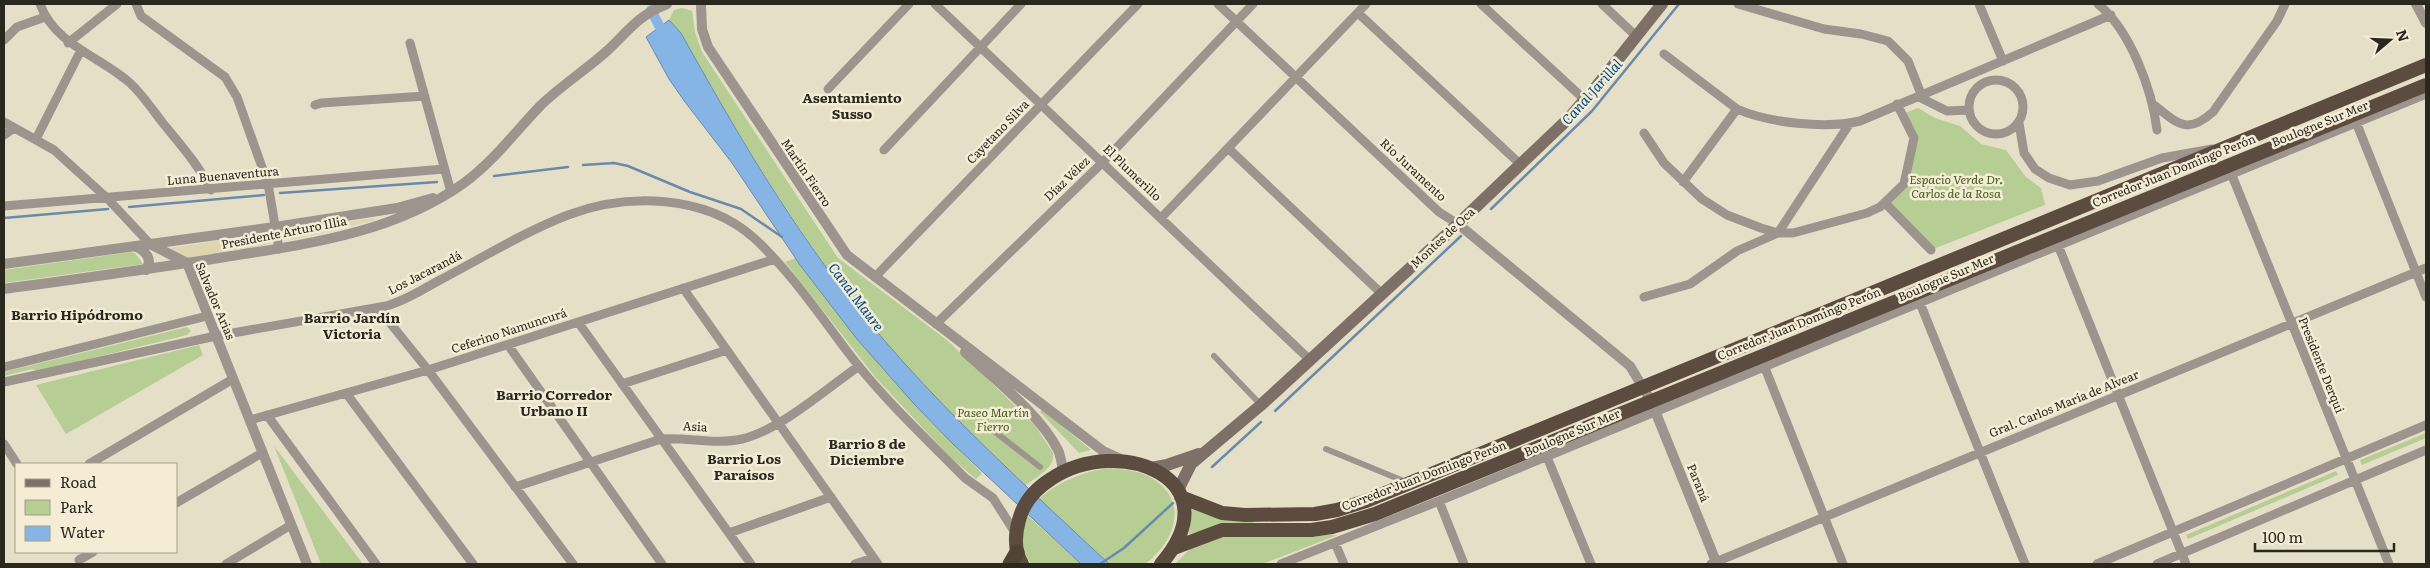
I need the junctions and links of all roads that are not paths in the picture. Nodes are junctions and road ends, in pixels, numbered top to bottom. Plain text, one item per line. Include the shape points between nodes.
1 (40, 4) edge
2 (117, 4) edge
3 (136, 4) edge
4 (667, 4) edge
5 (701, 4) edge
6 (909, 4) edge
7 (935, 4) edge
8 (1021, 4) edge
9 (1138, 4) edge
10 (1218, 4) edge
11 (1253, 4) edge
12 (1366, 4) edge
13 (1481, 4) edge
14 (1602, 4) edge
15 (1662, 4) edge
16 (1738, 4) edge
17 (1979, 4) edge
18 (2098, 4) edge
19 (2285, 4) edge
20 (2416, 4) edge
21 (1358, 13) junction
22 (2111, 15) junction
23 (45, 17) junction
24 (1237, 21) junction
25 (2426, 23) edge
26 (5, 36) edge
27 (1636, 36) junction
28 (68, 42) junction
29 (410, 43) dead end
30 (980, 46) junction
31 (81, 50) junction
32 (1664, 54) dead end
33 (2003, 61) junction
34 (2426, 65) edge
35 (1297, 78) junction
36 (2426, 85) edge
37 (828, 89) dead end
38 (1920, 94) junction
39 (2426, 94) edge
40 (425, 96) junction
41 (1585, 100) junction
42 (1897, 104) junction
43 (315, 105) dead end
44 (1042, 105) junction
45 (2154, 105) junction
46 (1737, 109) junction
47 (1969, 110) junction
48 (4, 122) edge
49 (2356, 122) junction
50 (1850, 123) junction
51 (2019, 123) junction
52 (14, 128) junction
53 (2157, 130) dead end
54 (1644, 133) dead end
55 (4, 135) edge
56 (36, 139) junction
57 (2232, 146) junction
58 (1229, 149) junction
59 (884, 150) dead end
60 (1102, 162) junction
61 (1520, 164) junction
62 (444, 169) junction
63 (2231, 174) junction
64 (1683, 182) junction
65 (268, 184) junction
66 (211, 190) junction
67 (447, 194) junction
68 (107, 198) junction
69 (1885, 203) junction
70 (4, 206) edge
71 (1161, 218) junction
72 (1458, 224) junction
73 (275, 227) junction
74 (1778, 233) junction
75 (150, 244) junction
76 (2058, 245) junction
77 (135, 246) junction
78 (279, 249) junction
79 (1931, 250) dead end
80 (775, 259) junction
81 (187, 263) junction
82 (4, 264) edge
83 (2426, 268) edge
84 (146, 270) junction
85 (2416, 272) junction
86 (875, 277) junction
87 (683, 288) junction
88 (4, 289) edge
89 (1382, 294) junction
90 (2426, 297) edge
91 (1644, 298) dead end
92 (1920, 303) junction
93 (378, 308) junction
94 (207, 316) junction
95 (578, 322) junction
96 (936, 324) junction
97 (2291, 324) junction
98 (216, 336) junction
99 (508, 345) junction
100 (727, 350) junction
101 (1214, 356) dead end
102 (1310, 360) junction
103 (859, 366) junction
104 (4, 367) edge
105 (1765, 368) junction
106 (428, 370) junction
107 (233, 380) junction
108 (4, 382) edge
109 (622, 384) junction
110 (1644, 388) junction
111 (346, 394) junction
112 (2118, 395) junction
113 (1262, 405) junction
114 (1653, 407) junction
115 (267, 415) junction
116 (250, 420) junction
117 (778, 423) junction
118 (2426, 425) edge
119 (990, 428) dead end
120 (661, 439) junction
121 (4, 444) edge
122 (1326, 449) dead end
123 (2426, 450) edge
124 (1204, 452) junction
125 (1980, 452) junction
126 (262, 453) junction
127 (1548, 456) junction
128 (2345, 459) junction
129 (591, 462) junction
130 (1128, 462) junction
131 (16, 463) edge
132 (91, 463) edge
133 (1040, 467) dead end
134 (1151, 468) junction
135 (1063, 472) junction
136 (2354, 481) junction
137 (1412, 484) junction
138 (515, 487) junction
139 (1180, 494) junction
140 (831, 498) junction
141 (1439, 501) junction
142 (178, 502) edge
143 (1825, 517) junction
144 (291, 525) junction
145 (2173, 532) junction
146 (729, 533) junction
147 (1016, 534) junction
148 (1335, 543) junction
149 (1174, 548) junction
150 (92, 553) edge
151 (2182, 554) junction
152 (1016, 560) edge
153 (875, 561) edge
154 (80, 562) edge
155 (1715, 563) edge
156 (226, 564) edge
157 (307, 564) edge
158 (376, 564) edge
159 (473, 564) edge
160 (573, 564) edge
161 (662, 564) edge
162 (751, 564) edge
163 (855, 564) edge
164 (1161, 564) edge
165 (1281, 564) edge
166 (1344, 564) edge
167 (1464, 564) edge
168 (1592, 564) edge
169 (1843, 564) edge
170 (2025, 564) edge
171 (2097, 564) edge
172 (2157, 564) edge
173 (2186, 564) edge
174 (2389, 564) edge

1 - 23 street
2 - 28 street
3 - 65 street via 141,16 225,77 237,97
4 - 67 street, Presidente Arturo Illia via 634,22 608,50 558,90 480,170
5 - 86 street, Martín Fierro via 704,37 719,66 837,242 847,255
6 - 37 street
7 - 30 street, El Plumerillo
8 - 30 street
9 - 44 street, Cayetano Silva
10 - 24 street, Río Juramento
11 - 24 street, Díaz Vélez
12 - 21 street
13 - 41 street
14 - 27 street
15 - 27 main road, Montes de Oca
16 - 38 street via 1824,30 1888,41 1908,61
17 - 33 street
18 - 22 street
19 - 45 street via 2277,22 2204,120 2194,125 2181,125
20 - 25 street
21 - 35 street
21 - 61 street
22 - 33 street
22 - 45 street via 2124,32
23 - 26 street via 17,27
23 - 28 street
24 - 35 street, Río Juramento
24 - 60 street, Díaz Vélez
27 - 41 main road, Montes de Oca
28 - 31 street
29 - 40 street
30 - 44 street, El Plumerillo
30 - 59 street
31 - 56 street
31 - 66 street via 141,95 201,170
32 - 46 street
33 - 38 street
34 - 57 highway, Corredor Juan Domingo Perón
35 - 58 street
35 - 72 street, Río Juramento via 1439,212
36 - 114 highway, Corredor Juan Domingo Perón
38 - 42 street
38 - 47 street via 1947,111
39 - 49 street, Boulogne Sur Mer
40 - 43 street via 321,102
40 - 62 street
41 - 61 main road, Montes de Oca
42 - 50 street
42 - 69 street via 1914,138 1904,184
44 - 60 street, El Plumerillo
44 - 86 street, Cayetano Silva
45 - 53 street
46 - 50 street via 1792,121
46 - 64 street
47 - 51 street via 1977,127 1993,135 2010,131
47 - 51 street via 1969,102 1978,86 2003,81 2012,85 2022,99 2024,108
48 - 52 street, Salvador Arias
49 - 63 street, Boulogne Sur Mer
49 - 85 street
50 - 74 street
51 - 57 street via 2024,153 2035,169 2070,185 2098,180 2162,158
52 - 55 street
52 - 56 street, Salvador Arias
54 - 64 street via 1664,163
56 - 68 street, Salvador Arias via 54,150
57 - 110 highway, Corredor Juan Domingo Perón
58 - 71 street
58 - 89 street
60 - 71 street, El Plumerillo
60 - 96 street, Díaz Vélez
61 - 72 main road, Montes de Oca
62 - 65 street, Luna Buenaventura
62 - 67 street
63 - 76 street, Boulogne Sur Mer
63 - 97 street, Presidente Derqui
64 - 74 street via 1727,215
65 - 66 street, Luna Buenaventura
65 - 73 street
66 - 68 street, Luna Buenaventura
67 - 73 street, Presidente Arturo Illia via 397,208
67 - 78 street, Presidente Arturo Illia via 428,206 386,223
68 - 70 street, Luna Buenaventura
68 - 75 street, Salvador Arias
69 - 74 street via 1867,213 1826,225
69 - 79 street
71 - 102 street, El Plumerillo
72 - 89 main road, Montes de Oca
72 - 110 street, Río Juramento via 1630,366
73 - 75 street, Presidente Arturo Illia
73 - 78 street
74 - 91 street via 1737,251 1690,284
75 - 77 street, Presidente Arturo Illia
75 - 81 street, Salvador Arias
76 - 92 street, Boulogne Sur Mer
76 - 112 street
77 - 82 street, Presidente Arturo Illia
77 - 84 street via 147,254 149,263
78 - 81 street, Presidente Arturo Illia
80 - 87 street, Ceferino Namuncurá
80 - 93 street, Los Jacarandá via 741,228 698,207 643,201 606,205 568,216 510,242 397,302
80 - 103 street, Los Jacarandá
81 - 84 street, Presidente Arturo Illia
81 - 94 street, Salvador Arias
83 - 85 street, Gral. Carlos María de Alvear
84 - 88 street, Presidente Arturo Illia
85 - 90 street
85 - 97 street, Gral. Carlos María de Alvear
86 - 96 street, Martín Fierro
87 - 95 street, Ceferino Namuncurá
87 - 100 street
89 - 102 main road, Montes de Oca
92 - 105 street, Boulogne Sur Mer
92 - 125 street
93 - 98 street, Los Jacarandá
93 - 106 street
94 - 98 street, Salvador Arias
94 - 104 street
95 - 99 street, Ceferino Namuncurá
95 - 109 street
96 - 130 street, Martín Fierro via 1103,451
96 - 135 street, Martín Fierro via 1034,418 1059,452
97 - 112 street, Gral. Carlos María de Alvear
97 - 128 street, Presidente Derqui
98 - 107 street, Salvador Arias
98 - 108 street, Los Jacarandá
99 - 106 street, Ceferino Namuncurá
99 - 129 street
100 - 109 street
100 - 117 street
101 - 113 street
102 - 113 main road, Montes de Oca
103 - 117 street, Asia
103 - 147 street, Los Jacarandá via 965,478 993,498
105 - 114 street, Boulogne Sur Mer
105 - 143 street
106 - 111 street, Ceferino Namuncurá
106 - 138 street
107 - 116 street, Salvador Arias
107 - 132 street
109 - 120 street
110 - 114 street, Río Juramento
110 - 137 highway, Corredor Juan Domingo Perón
111 - 115 street, Ceferino Namuncurá
111 - 159 street
112 - 125 street, Gral. Carlos María de Alvear
112 - 145 street
113 - 124 main road, Montes de Oca
114 - 127 street, Boulogne Sur Mer
114 - 149 highway, Corredor Juan Domingo Perón via 1360,519 1312,530 1222,530
114 - 155 street, Paraná
115 - 116 street, Ceferino Namuncurá
115 - 158 street
116 - 126 street, Salvador Arias
117 - 120 street, Asia via 741,440
117 - 140 street
118 - 128 street
119 - 133 street
120 - 129 street, Asia
120 - 146 street
121 - 131 street
122 - 137 street
123 - 136 street
124 - 134 main road, Montes de Oca
124 - 139 main road, Montes de Oca via 1187,468
125 - 143 street, Gral. Carlos María de Alvear
125 - 170 street
126 - 142 street
126 - 144 street, Salvador Arias
127 - 141 street, Boulogne Sur Mer
127 - 168 street
128 - 136 street, Presidente Derqui
128 - 145 street
129 - 138 street, Asia
129 - 161 street
130 - 134 highway
130 - 135 highway via 1098,461
134 - 139 highway via 1163,474
135 - 147 highway via 1033,493 1022,510
136 - 151 street
136 - 174 street, Presidente Derqui
137 - 139 highway, Corredor Juan Domingo Perón via 1349,507 1316,514 1228,514 1207,508
138 - 160 street
139 - 149 highway via 1184,525
140 - 146 street
140 - 153 street
141 - 148 street, Boulogne Sur Mer
141 - 167 street
143 - 155 street, Gral. Carlos María de Alvear
143 - 169 street
144 - 156 street
144 - 157 street, Salvador Arias
145 - 151 street
145 - 171 street
146 - 162 street
147 - 152 highway
148 - 165 street, Boulogne Sur Mer
148 - 166 street
149 - 164 highway
150 - 154 street
151 - 172 street
151 - 173 street
153 - 163 street

